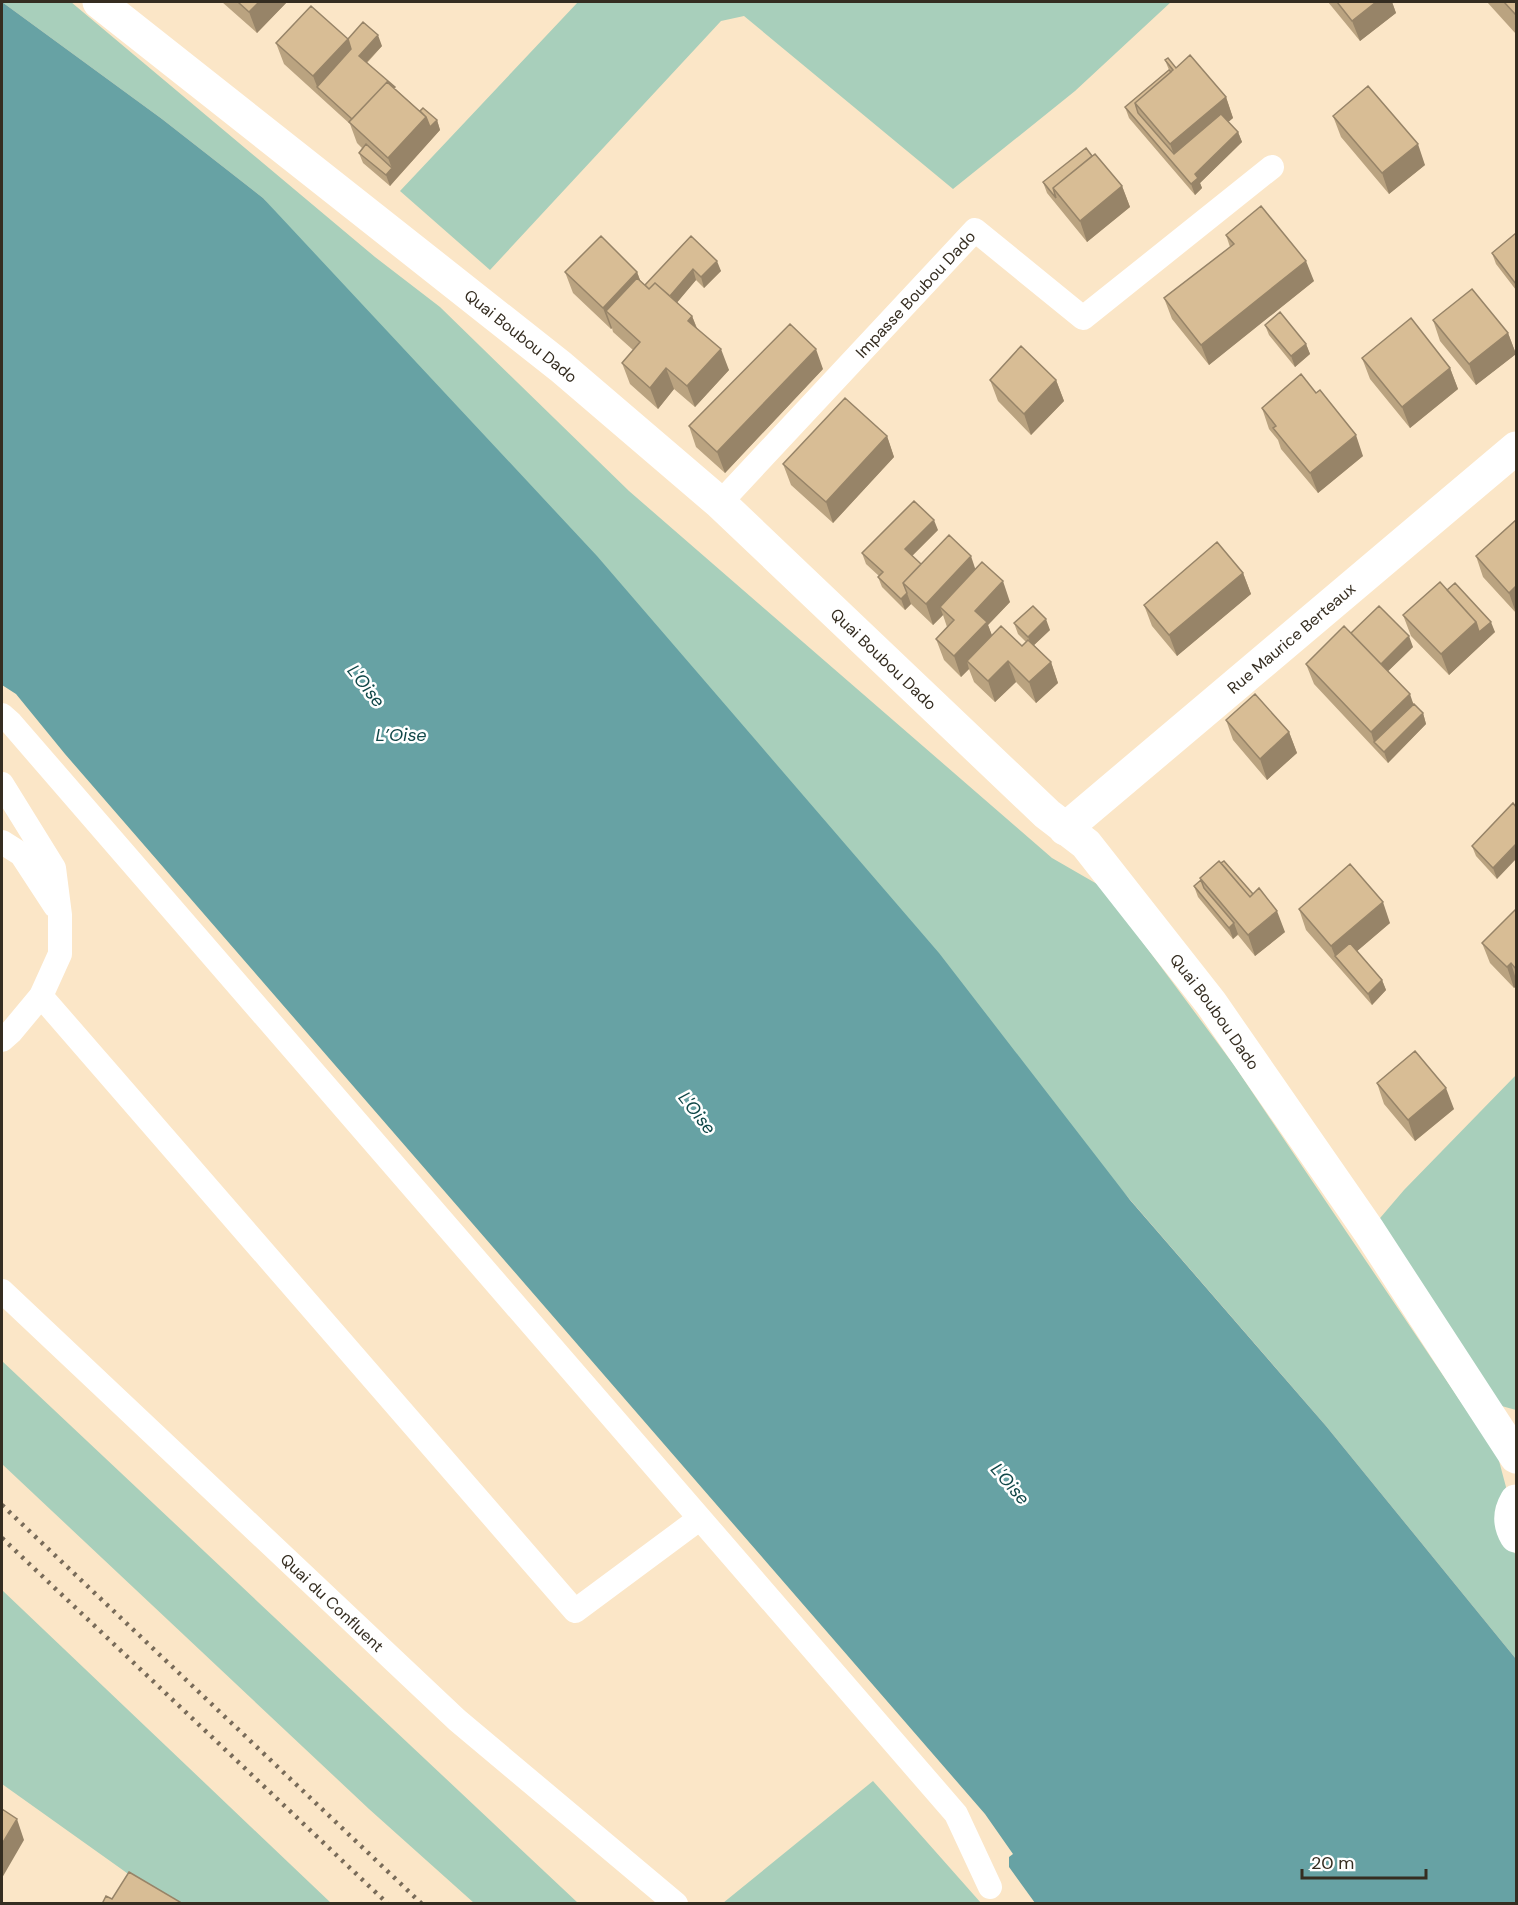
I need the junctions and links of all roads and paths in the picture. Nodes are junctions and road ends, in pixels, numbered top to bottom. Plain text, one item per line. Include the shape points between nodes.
1 (99, 2) edge
2 (1272, 167) dead end
3 (1516, 448) edge
4 (720, 503) junction
5 (2, 715) edge
6 (2, 784) edge
7 (1065, 830) junction
8 (2, 842) edge
9 (60, 915) junction
10 (41, 996) junction
11 (2, 1040) edge
12 (2, 1291) edge
13 (1516, 1457) edge
14 (1516, 1501) edge
15 (699, 1519) junction
16 (1516, 1536) edge
17 (990, 1887) dead end
18 (676, 1904) edge

1 - 4 street, Quai Boubou Dado via 561,367
2 - 4 lane, Impasse Boubou Dado via 1083,318 975,230
3 - 7 street, Rue Maurice Berteaux
4 - 7 street, Quai Boubou Dado
5 - 15 lane
6 - 9 lane via 54,868
7 - 13 street, Quai Boubou Dado via 1086,844 1211,1003 1369,1231
8 - 9 lane via 21,854
9 - 10 lane via 60,954
10 - 11 lane
10 - 15 lane via 575,1611
12 - 18 lane, Quai du Confluent via 457,1720
14 - 16 street via 1511,1515
15 - 17 lane via 956,1814

